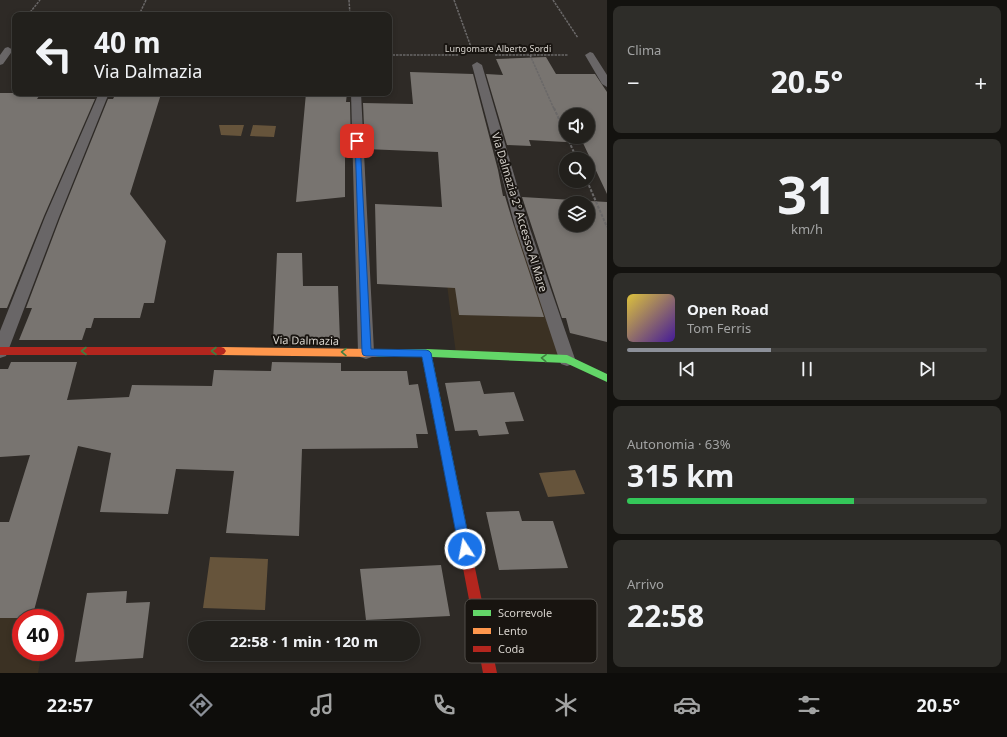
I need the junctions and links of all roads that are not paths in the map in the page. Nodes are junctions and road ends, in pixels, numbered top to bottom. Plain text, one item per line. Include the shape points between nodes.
1 (8, 50) dead end
2 (590, 55) road end
3 (0, 62) edge
4 (477, 65) dead end
5 (607, 84) edge
6 (103, 96) edge
7 (356, 96) edge
8 (0, 351) edge
9 (366, 352) junction
10 (426, 353) junction
11 (567, 359) junction
12 (607, 378) edge
13 (475, 599) edge
14 (488, 663) edge
15 (490, 673) edge

1 - 3 lane
2 - 5 lane
4 - 11 lane, Via Dalmazia 2° Accesso Al Mare via 522,226
6 - 8 lane
7 - 9 lane
9 -> 8 street, Via Dalmazia
9 - 10 street, Via Dalmazia
11 -> 10 street, Via Dalmazia
10 - 13 street
11 - 12 street, Via Dalmazia
14 - 15 street

